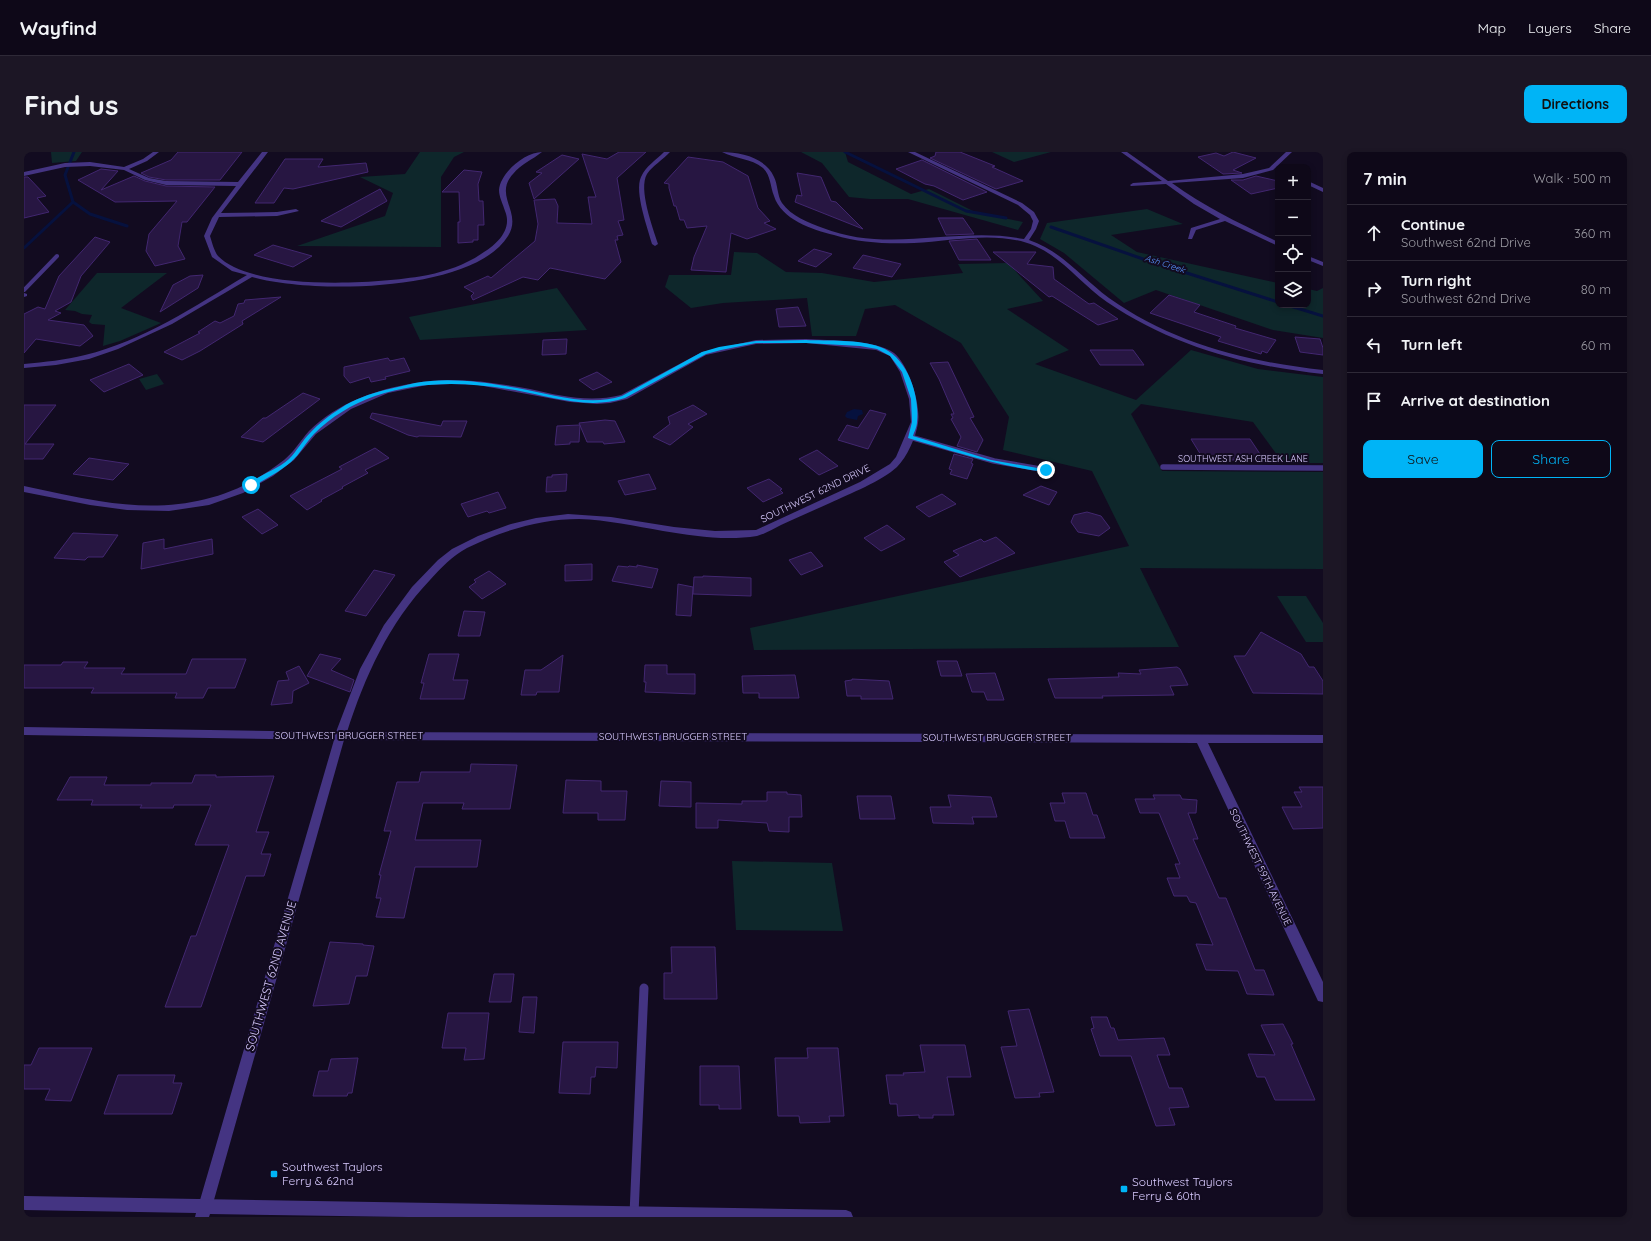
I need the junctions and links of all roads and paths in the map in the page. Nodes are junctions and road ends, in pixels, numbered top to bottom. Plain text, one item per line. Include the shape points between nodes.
1 (156, 152) edge
2 (265, 152) edge
3 (539, 152) edge
4 (667, 152) edge
5 (724, 152) edge
6 (911, 152) edge
7 (1124, 152) edge
8 (1289, 152) edge
9 (1270, 168) junction
10 (125, 169) junction
11 (1275, 170) edge
12 (24, 174) edge
13 (1168, 183) junction
14 (241, 184) junction
15 (1311, 184) edge
16 (1133, 186) dead end
17 (1323, 190) edge
18 (296, 211) dead end
19 (217, 215) junction
20 (1225, 219) junction
21 (1190, 238) dead end
22 (1025, 241) junction
23 (1275, 243) edge
24 (655, 244) dead end
25 (57, 256) dead end
26 (1311, 259) edge
27 (1323, 264) edge
28 (250, 276) junction
29 (24, 293) edge
30 (24, 366) edge
31 (1323, 372) edge
32 (910, 437) junction
33 (1164, 467) dead end
34 (1323, 468) edge
35 (1046, 470) dead end
36 (24, 489) edge
37 (24, 731) edge
38 (340, 736) junction
39 (1200, 738) junction
40 (1323, 739) edge
41 (644, 988) dead end
42 (1323, 996) edge
43 (24, 1203) edge
44 (203, 1212) edge
45 (634, 1214) junction
46 (846, 1217) edge

1 - 10 street
2 - 14 street
3 - 28 street via 513,170 506,180 502,190 510,222 505,236 495,248 476,260 421,278 379,282 290,283
4 - 24 street via 642,180 643,197
5 - 22 street via 755,161 766,168 781,206 799,220 829,232 895,241 973,236
6 - 22 street via 1020,204 1035,215 1035,226
7 - 13 street
8 - 9 street
9 - 11 street
9 - 13 street via 1243,176
10 - 12 street via 74,164
10 - 14 street via 147,179 166,183
13 - 16 street
13 - 20 street
14 - 19 street
15 - 17 street
18 - 19 street via 277,214
19 - 28 street via 208,230 210,250 227,266
20 - 21 street via 1193,229
20 - 23 street
22 - 31 street via 1048,250 1099,294 1124,311 1170,335 1255,362
25 - 29 lane
26 - 27 street
28 - 30 street via 161,329 128,344 77,360
32 - 35 lane via 990,461
32 - 36 street, SOUTHWEST 62ND DRIVE via 915,422 913,399 904,372 892,355 878,348 860,345 756,342 704,353 624,397 612,401 585,402 480,384 437,382 415,384 374,395 355,402 328,420 312,433 291,460 275,472 209,502 160,508 101,504
32 - 38 street, SOUTHWEST 62ND DRIVE via 893,466 863,484 758,533 718,535 588,517 541,519 484,537 459,549 418,584 384,632 352,696
33 - 34 lane, SOUTHWEST ASH CREEK LANE
37 - 38 street, SOUTHWEST BRUGGER STREET
38 - 39 street, SOUTHWEST BRUGGER STREET
38 - 44 street, SOUTHWEST 62ND AVENUE
39 - 40 street, SOUTHWEST BRUGGER STREET
39 - 42 street, SOUTHWEST 59TH AVENUE
41 - 45 lane
43 - 44 street
44 - 45 street
45 - 46 street

